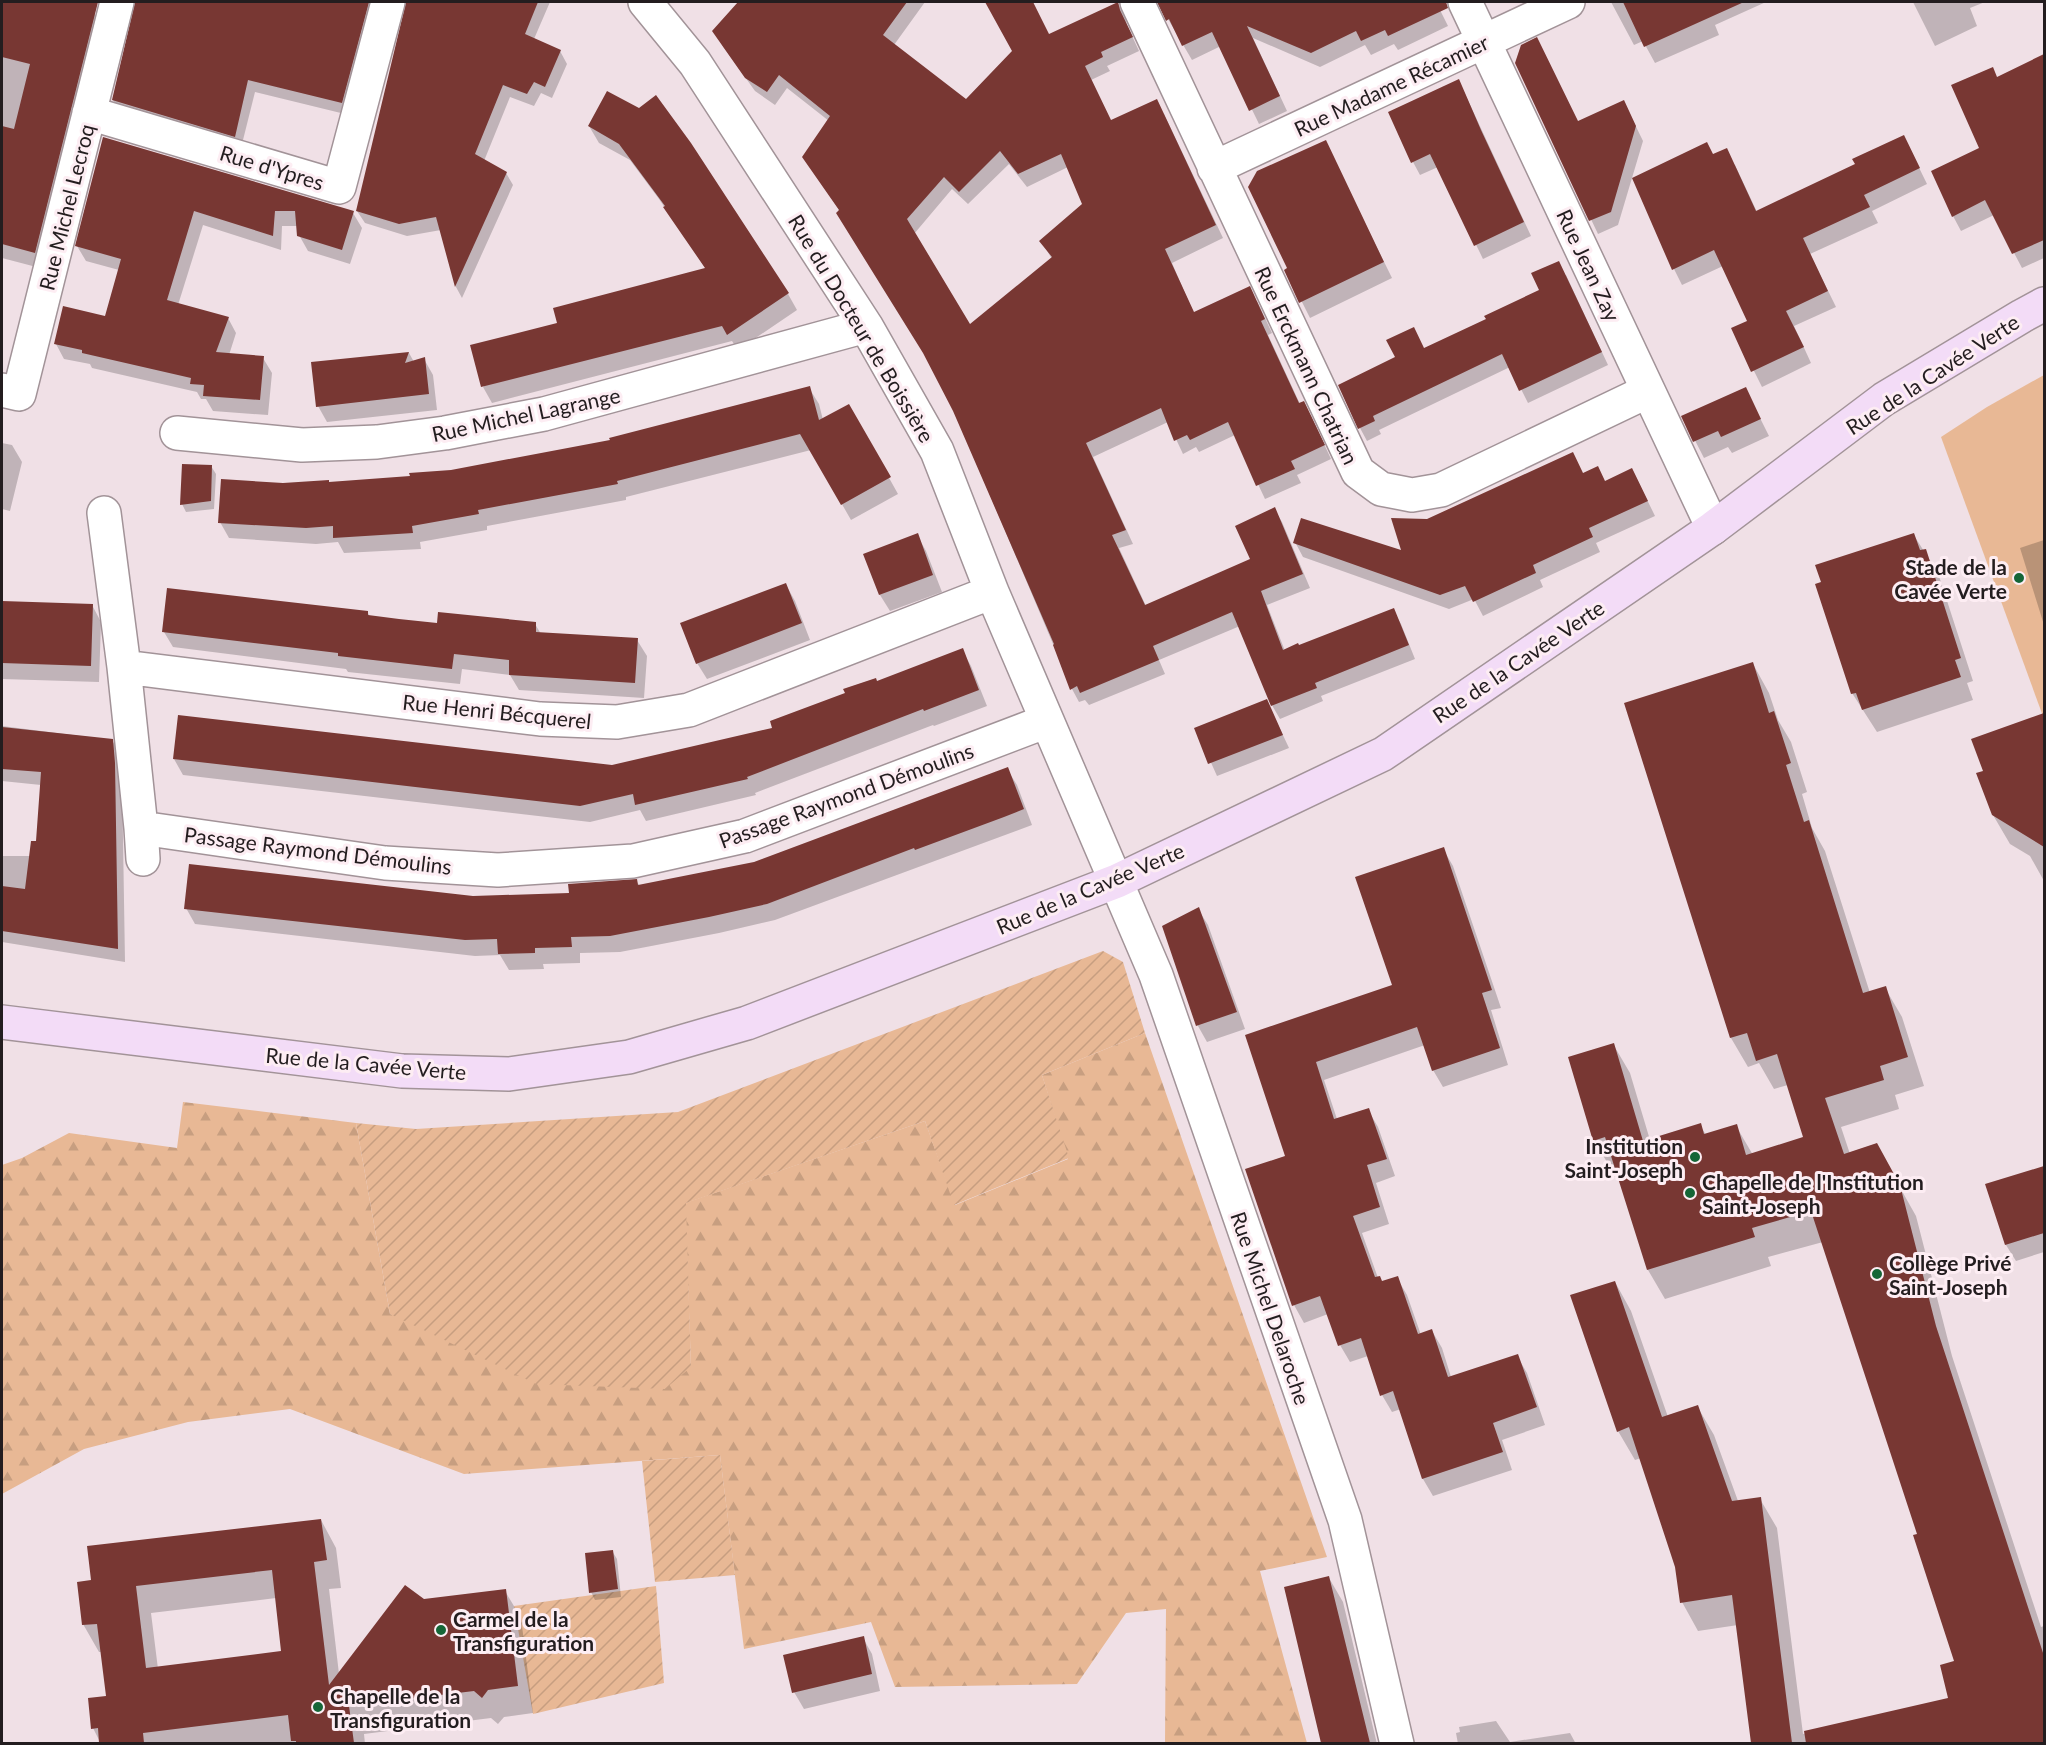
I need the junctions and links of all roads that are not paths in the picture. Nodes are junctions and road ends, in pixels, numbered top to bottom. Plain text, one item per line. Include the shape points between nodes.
1 (117, 2) edge
2 (388, 2) edge
3 (645, 2) edge
4 (1137, 2) edge
5 (1465, 2) edge
6 (1568, 2) edge
7 (1483, 42) junction
8 (89, 113) junction
9 (1214, 168) junction
10 (2044, 304) edge
11 (866, 326) junction
12 (2, 390) edge
13 (1648, 391) junction
14 (177, 433) dead end
15 (104, 513) dead end
16 (1713, 528) junction
17 (992, 592) junction
18 (124, 668) junction
19 (1047, 721) junction
20 (1117, 881) junction
21 (2, 1023) edge
22 (1397, 1743) edge

1 - 8 street, Rue Michel Lecroq
2 - 8 street, Rue d'Ypres via 339,187
3 - 11 street, Rue du Docteur de Boissière via 695,63
4 - 9 street, Rue Erckmann Chatrian
5 - 7 street, Rue Jean Zay
6 - 7 street, Rue Madame Récamier
7 - 9 street, Rue Madame Récamier
7 - 13 street, Rue Jean Zay
8 - 12 street, Rue Michel Lecroq via 19,394
9 - 13 street, Rue Erckmann Chatrian via 1358,472 1381,489 1412,495 1442,490
10 - 16 street, Rue de la Cavée Verte via 1884,399
11 - 14 street, Rue Michel Lagrange via 544,414 446,433 377,442 302,445
11 - 17 street, Rue du Docteur de Boissière via 937,451
13 - 16 street, Rue Jean Zay
15 - 18 street
16 - 20 street, Rue de la Cavée Verte via 1383,753
17 - 18 street, Rue Henri Bécquerel via 689,710 617,722 540,719
17 - 19 street, Rue du Docteur de Boissière
18 - 19 street, Passage Raymond Démoulins via 142,844 498,870 633,861 745,836
19 - 20 street, Rue du Docteur de Boissière
20 - 21 street, Rue de la Cavée Verte via 747,1023 629,1057 508,1074 402,1071
20 - 22 street, Rue Michel Delaroche via 1156,975 1345,1520

